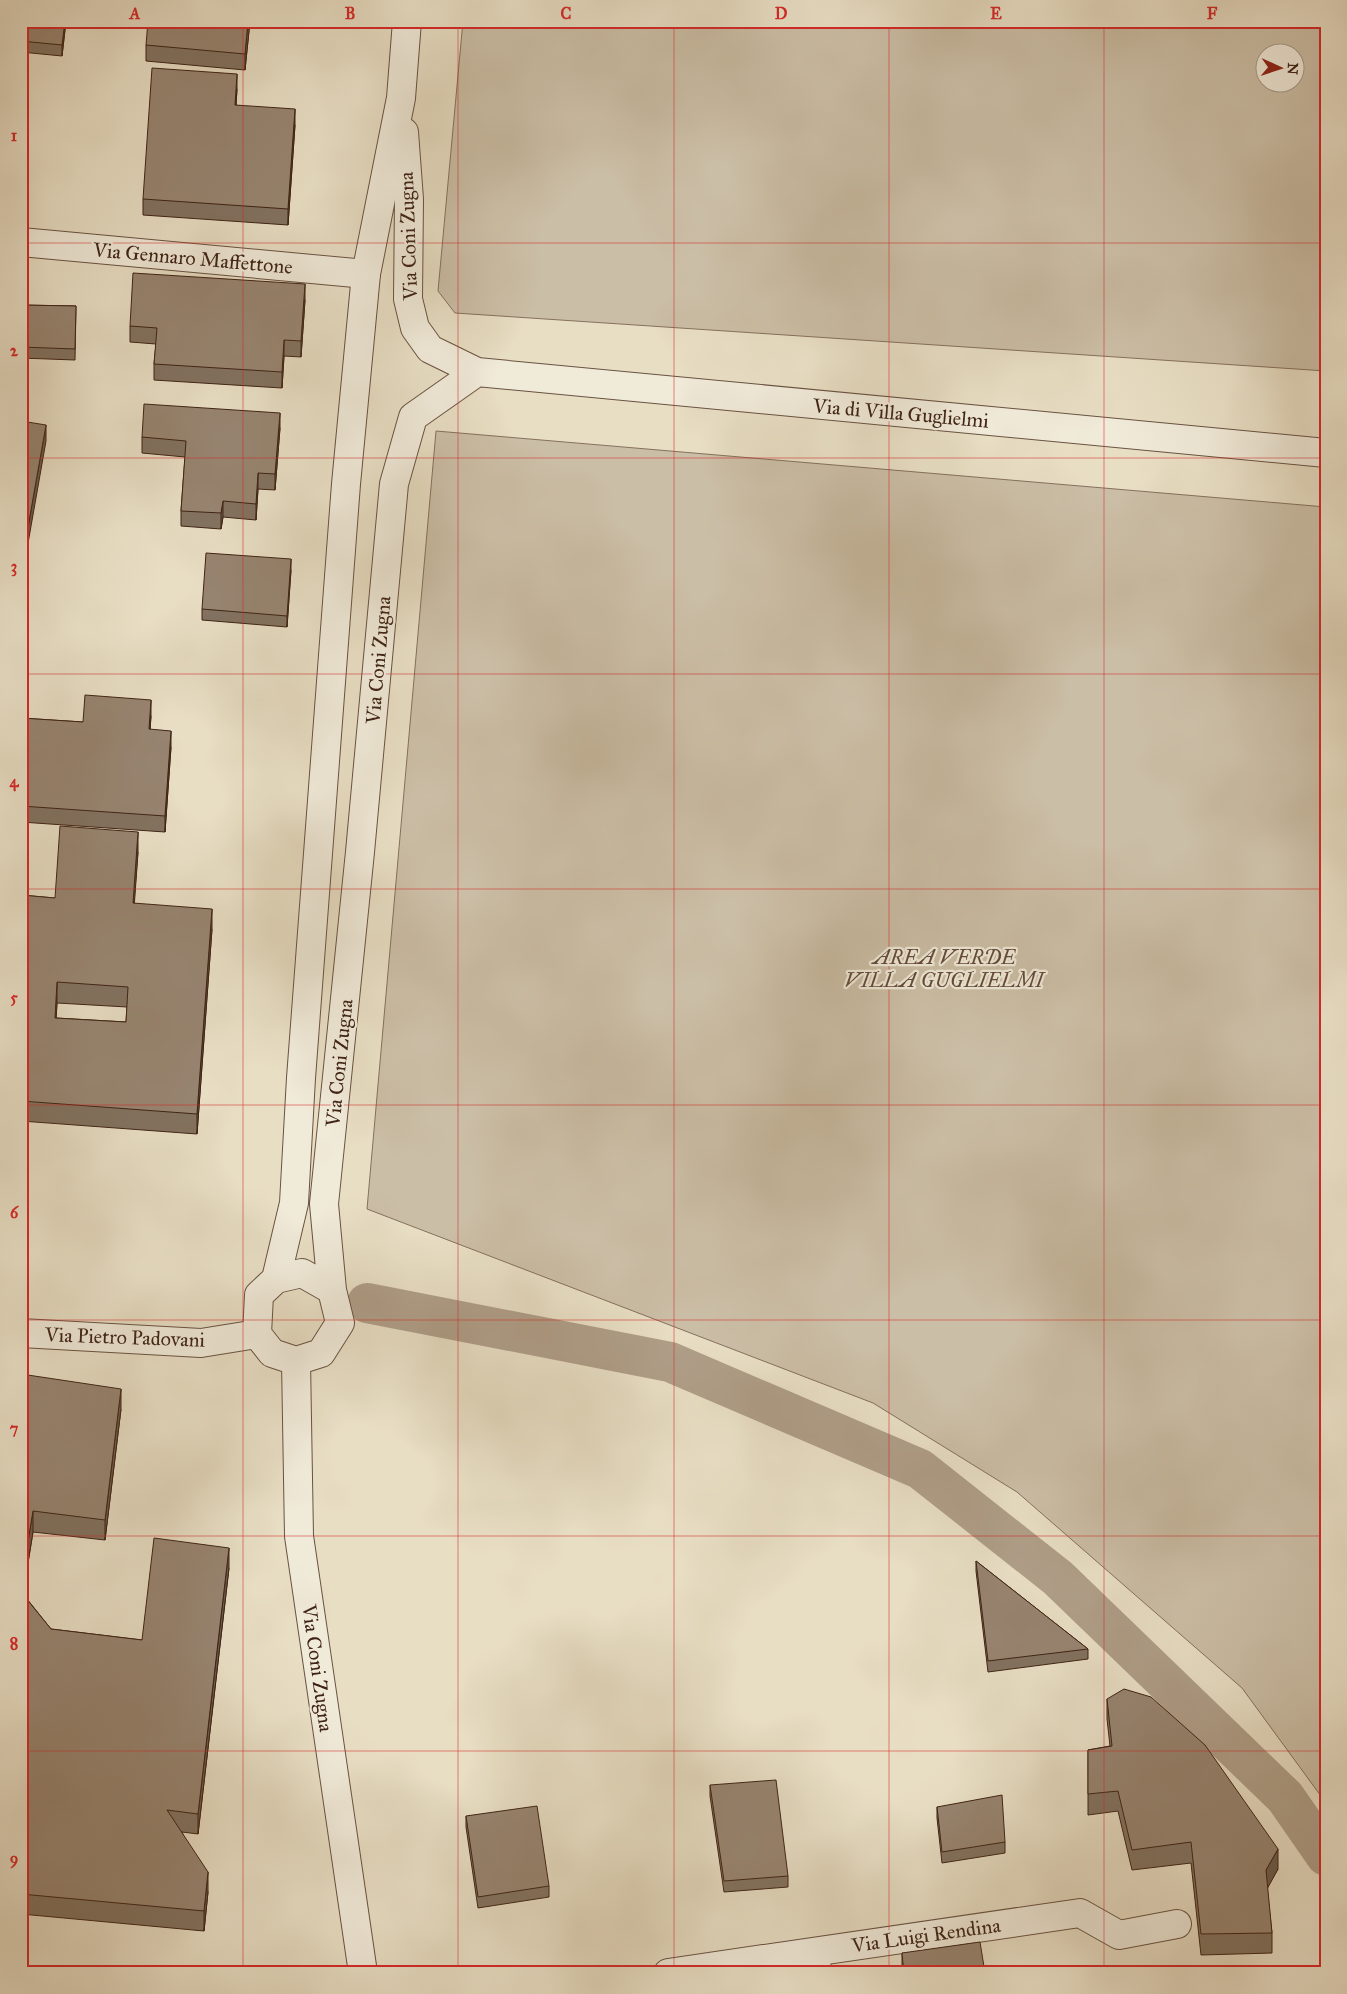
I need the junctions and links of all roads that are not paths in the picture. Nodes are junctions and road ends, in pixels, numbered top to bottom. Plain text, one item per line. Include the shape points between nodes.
1 (407, 21) edge
2 (401, 98) junction
3 (21, 242) edge
4 (366, 274) junction
5 (476, 372) junction
6 (1326, 453) edge
7 (276, 1279) junction
8 (332, 1290) junction
9 (21, 1333) edge
10 (257, 1334) junction
11 (296, 1360) junction
12 (1177, 1924) dead end
13 (821, 1962) edge
14 (363, 1973) edge
15 (668, 1973) edge

1 - 2 street, Via Coni Zugna
2 - 4 street, Via Coni Zugna
2 - 5 street, Via Coni Zugna via 409,199 408,299 415,328 430,349
3 - 4 street, Via Gennaro Maffettone
4 - 7 street, Via Coni Zugna via 346,484 294,1203
5 - 6 street, Via di Villa Guglielmi
5 - 8 street, Via Coni Zugna via 413,417 394,484 324,1204
7 - 8 street via 302,1274
7 - 10 street via 259,1295
8 - 11 street, Via Coni Zugna via 340,1323 321,1353
9 - 10 street, Via Pietro Padovani via 201,1343
10 - 11 street via 272,1353
11 - 14 street, Via Coni Zugna via 299,1536
12 - 13 street, Via Luigi Rendina via 1119,1935 1080,1913
13 - 15 street, Via Luigi Rendina

